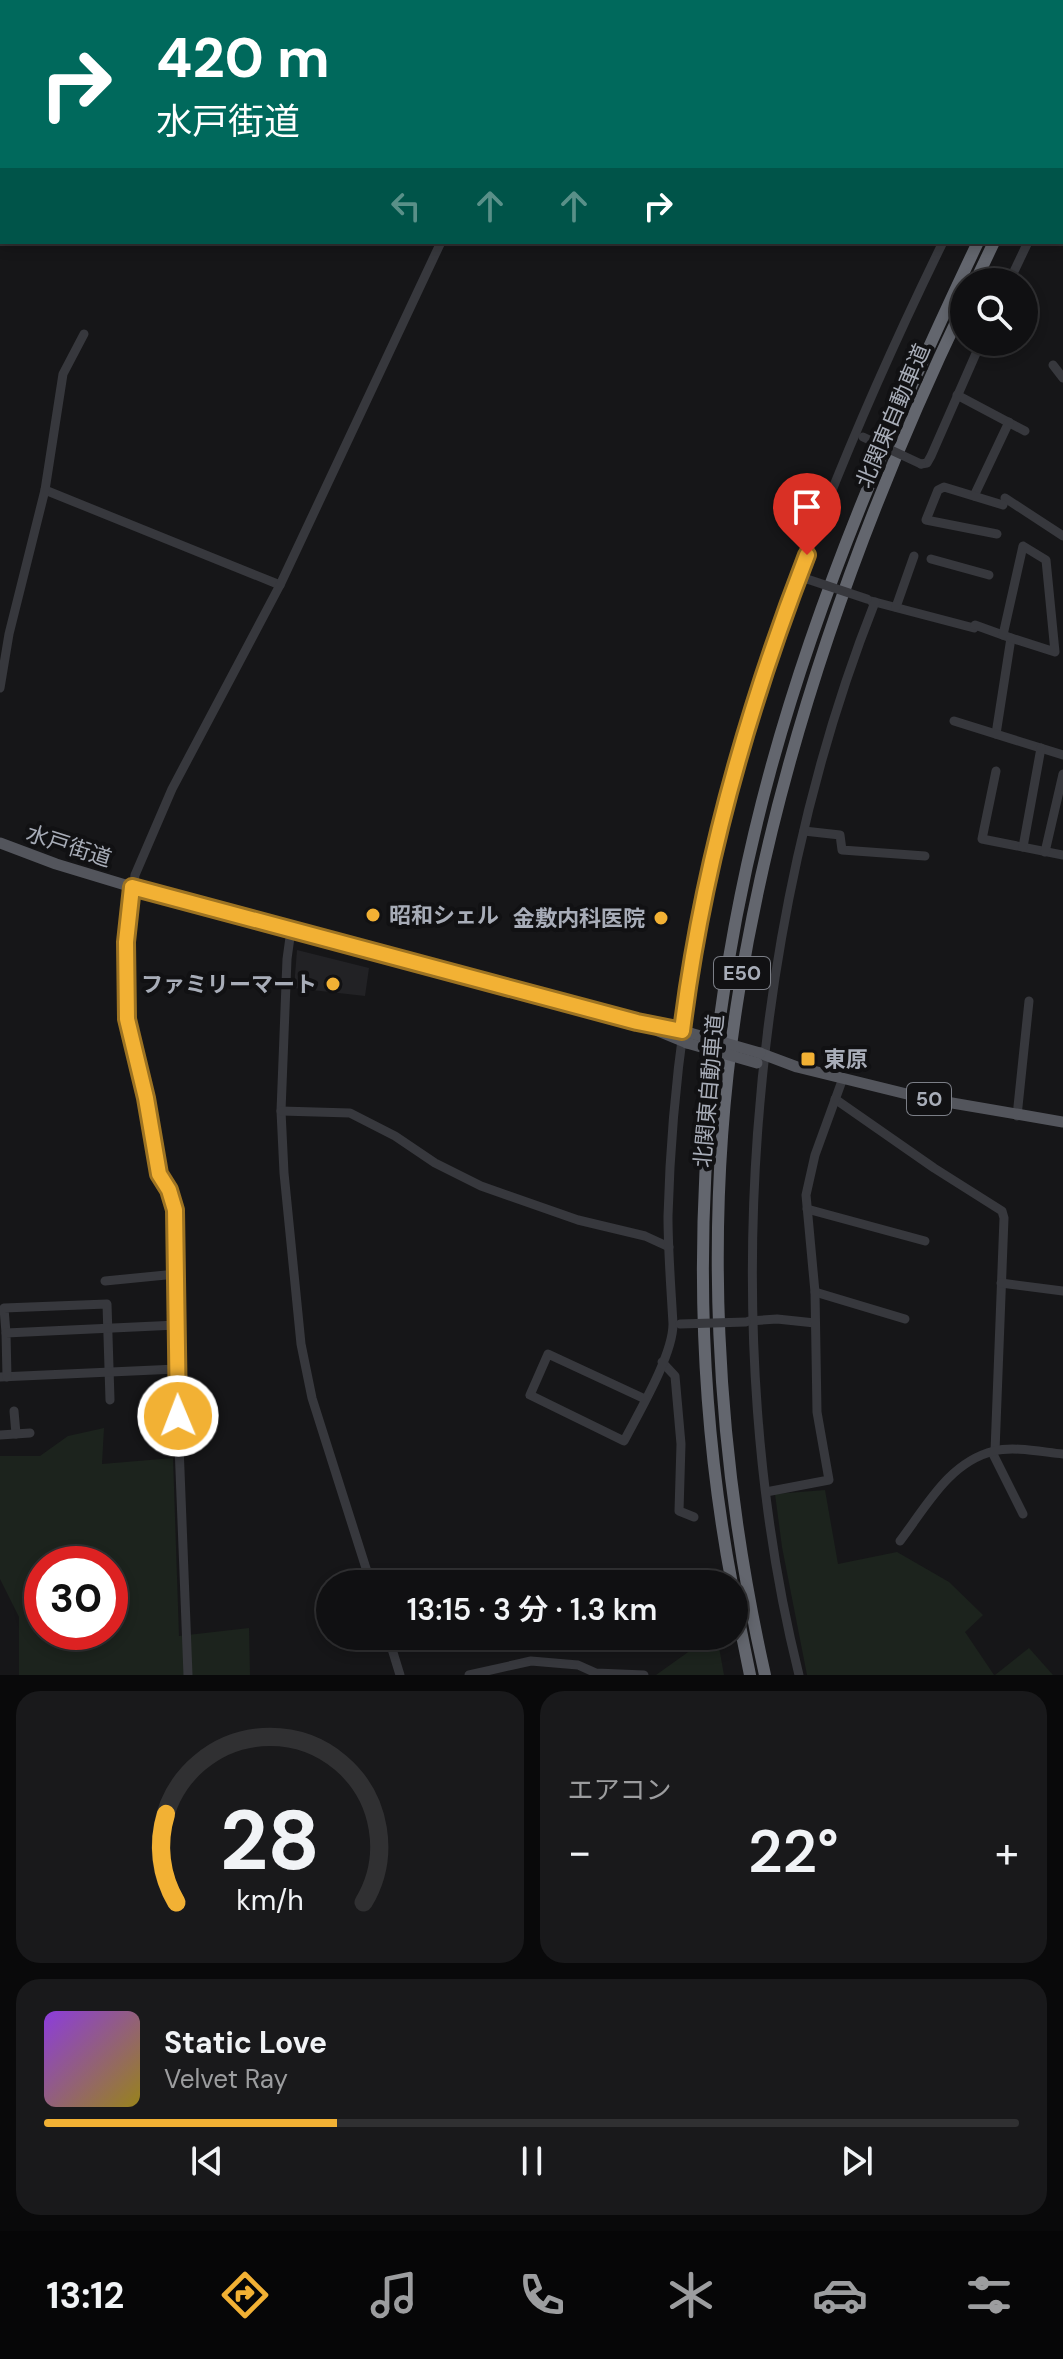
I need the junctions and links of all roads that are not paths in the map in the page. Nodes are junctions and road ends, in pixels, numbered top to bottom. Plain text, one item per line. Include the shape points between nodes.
1 (440, 244) edge
2 (942, 244) edge
3 (977, 244) edge
4 (993, 244) edge
5 (1027, 244) edge
6 (982, 268) edge
7 (1016, 268) edge
8 (84, 334) dead end
9 (950, 337) edge
10 (975, 356) edge
11 (1053, 365) dead end
12 (1063, 378) edge
13 (957, 395) junction
14 (1009, 422) junction
15 (1025, 431) dead end
16 (860, 435) junction
17 (45, 490) junction
18 (974, 496) junction
19 (997, 534) dead end
20 (1063, 536) edge
21 (914, 556) dead end
22 (931, 559) dead end
23 (989, 575) dead end
24 (803, 577) junction
25 (280, 585) junction
26 (871, 601) junction
27 (896, 607) junction
28 (1007, 636) junction
29 (0, 688) edge
30 (954, 721) dead end
31 (996, 734) junction
32 (1041, 748) junction
33 (1063, 755) edge
34 (996, 771) dead end
35 (1063, 774) edge
36 (804, 831) junction
37 (0, 843) edge
38 (1023, 847) junction
39 (1045, 852) junction
40 (1063, 855) edge
41 (925, 856) dead end
42 (132, 887) junction
43 (291, 930) junction
44 (1029, 1001) dead end
45 (685, 1037) junction
46 (762, 1059) junction
47 (843, 1078) junction
48 (835, 1099) junction
49 (281, 1111) junction
50 (1017, 1116) junction
51 (1063, 1122) edge
52 (807, 1209) junction
53 (925, 1241) dead end
54 (669, 1247) junction
55 (176, 1274) junction
56 (105, 1281) dead end
57 (1001, 1283) junction
58 (1063, 1291) edge
59 (815, 1292) junction
60 (905, 1319) dead end
61 (749, 1321) junction
62 (815, 1323) junction
63 (677, 1324) junction
64 (177, 1325) junction
65 (108, 1328) junction
66 (6, 1333) junction
67 (662, 1362) junction
68 (177, 1369) junction
69 (109, 1372) junction
70 (3, 1377) edge
71 (645, 1399) junction
72 (110, 1400) dead end
73 (14, 1411) dead end
74 (30, 1433) dead end
75 (16, 1434) junction
76 (0, 1435) edge
77 (993, 1452) junction
78 (1063, 1454) edge
79 (766, 1492) junction
80 (1023, 1514) dead end
81 (694, 1517) dead end
82 (900, 1541) dead end
83 (367, 1570) edge
84 (730, 1570) edge
85 (392, 1650) edge
86 (745, 1650) edge
87 (188, 1675) edge
88 (400, 1675) edge
89 (469, 1675) edge
90 (644, 1675) edge
91 (750, 1675) edge
92 (765, 1675) edge
93 (799, 1675) edge

1 - 25 street
2 - 16 street
3 - 84 highway, 北関東自動車道 / E50 via 903,405 824,601 771,768 738,909 712,1087 704,1269 709,1409
4 - 6 highway
5 - 7 street
8 - 17 street via 63,374
9 - 92 highway, 北関東自動車道 / E50 via 874,511 829,636 774,818 738,994 721,1184 720,1343 730,1474
10 - 13 street
11 - 12 street
13 - 14 street
13 - 16 street, bridge via 927,463
14 - 15 street
14 - 18 street
16 - 24 street
17 - 25 street
17 - 29 street
18 - 19 street via 938,490 926,520
18 - 20 street via 1004,501
21 - 27 street
22 - 23 street
24 - 26 street, bridge
24 - 45 street via 755,703 723,815 700,920
25 - 42 street via 172,789
26 - 27 street
26 - 36 street
27 - 28 street
28 - 28 street via 1023,546 1046,560 1055,652
28 - 31 street
30 - 31 street
31 - 32 street
32 - 33 street
32 - 38 street
34 - 38 street via 982,839
35 - 39 street
36 - 41 street via 840,835 842,850
36 - 46 street
37 - 42 main road, 水戸街道 / 50
38 - 39 street
39 - 40 street
42 - 43 main road, 水戸街道 / 50
42 - 55 street via 127,1019 159,1174 175,1210
43 - 45 main road, 水戸街道 / 50
43 - 49 street
44 - 50 street
45 - 46 main road, 水戸街道 / 50, bridge
45 - 54 street via 670,1168
46 - 47 main road, 水戸街道 / 50
46 - 61 street
47 - 48 street
47 - 50 main road, 水戸街道 / 50
48 - 52 street via 807,1182
48 - 57 street via 1002,1211
49 - 54 street via 350,1113 481,1186
49 - 83 street via 305,1371
50 - 51 main road, 水戸街道 / 50
52 - 53 street
52 - 59 street
54 - 63 street
55 - 56 street
55 - 64 street
57 - 58 street
57 - 77 street
59 - 60 street
59 - 62 street
61 - 62 street
61 - 63 street, bridge
61 - 79 street
62 - 79 street via 817,1412 829,1480
63 - 67 street
64 - 65 street
64 - 68 street
65 - 66 street
65 - 66 street via 107,1304 4,1308
65 - 69 street
66 - 70 street
67 - 71 street
67 - 81 street via 675,1376 679,1511
68 - 69 street
68 - 87 street
69 - 70 street
69 - 72 street
71 - 71 street via 548,1354 530,1395 624,1441
73 - 75 street
74 - 75 street
75 - 76 street
77 - 78 street
77 - 80 street
77 - 82 street via 953,1472
79 - 93 street
85 - 88 street
86 - 91 highway
89 - 90 street via 531,1661

